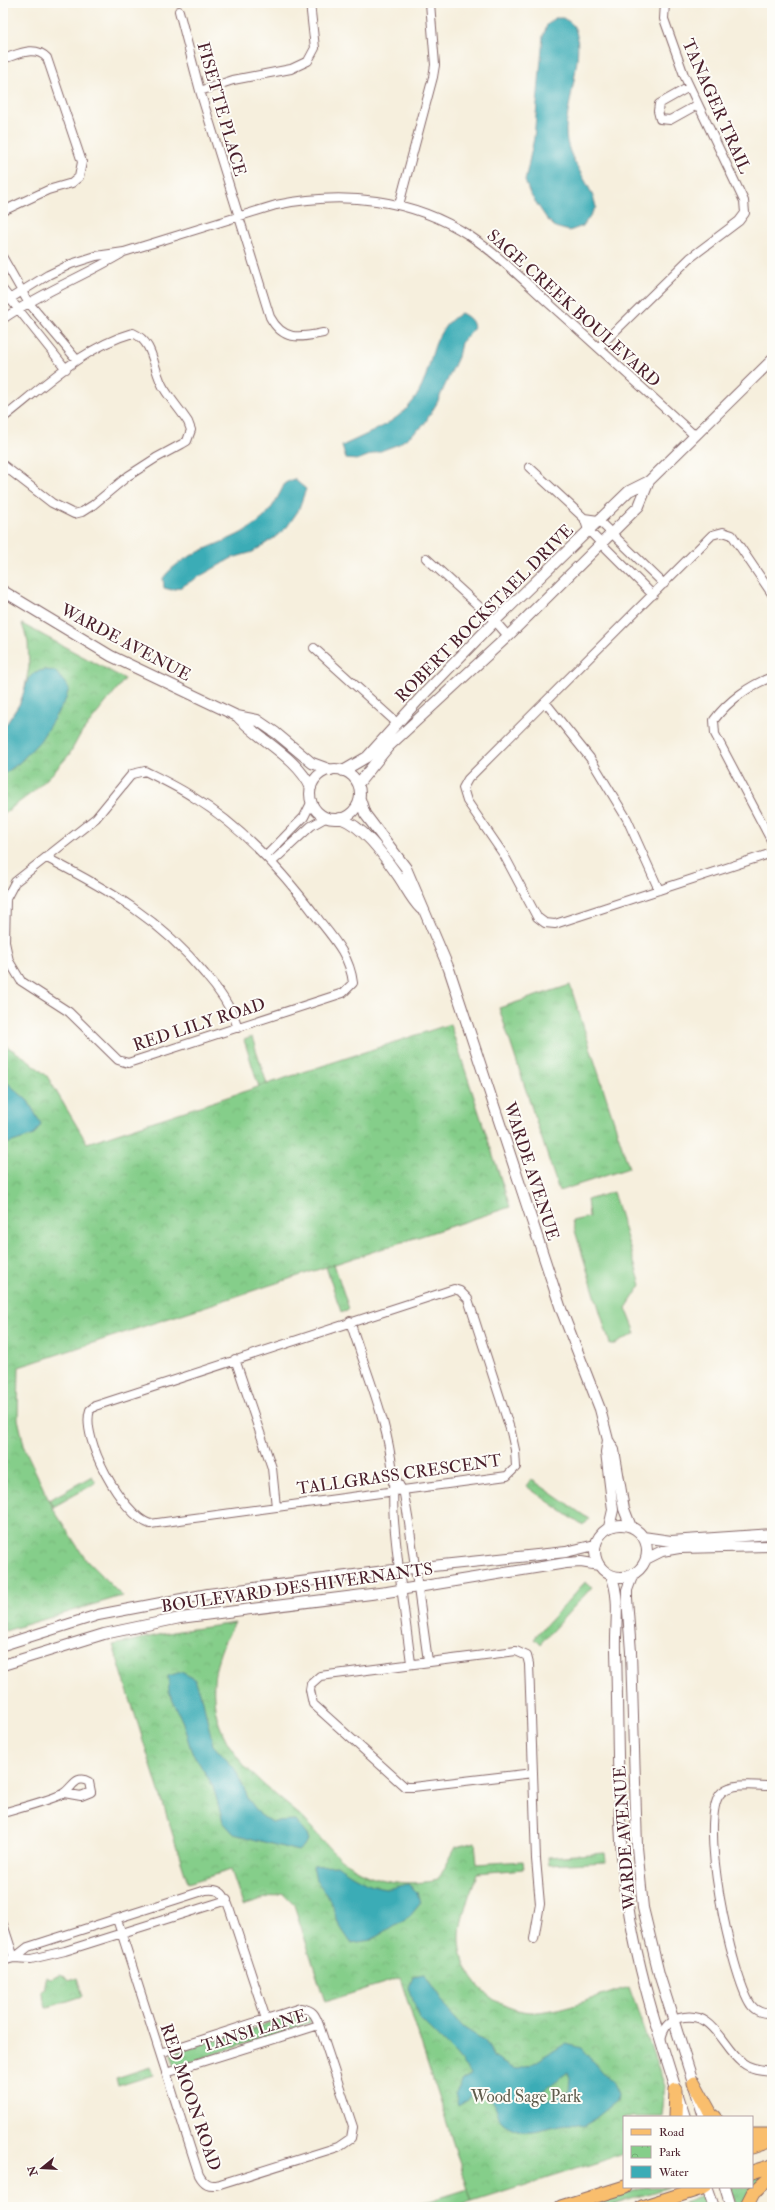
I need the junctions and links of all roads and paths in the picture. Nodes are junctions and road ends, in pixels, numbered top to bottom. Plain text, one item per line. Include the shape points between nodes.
1 (310, 3) edge
2 (430, 3) edge
3 (665, 3) edge
4 (179, 11) dead end
5 (3, 59) edge
6 (689, 87) junction
7 (200, 91) junction
8 (697, 105) junction
9 (399, 205) junction
10 (3, 211) edge
11 (237, 216) junction
12 (124, 252) junction
13 (3, 258) edge
14 (3, 290) edge
15 (21, 291) junction
16 (6, 301) edge
17 (28, 302) junction
18 (17, 309) junction
19 (3, 319) edge
20 (323, 333) dead end
21 (599, 347) junction
22 (77, 360) junction
23 (772, 360) edge
24 (66, 369) junction
25 (3, 418) edge
26 (694, 435) junction
27 (3, 465) edge
28 (529, 467) dead end
29 (649, 480) junction
30 (584, 518) junction
31 (598, 520) junction
32 (588, 530) junction
33 (612, 533) junction
34 (602, 543) junction
35 (426, 558) dead end
36 (664, 584) junction
37 (3, 592) edge
38 (772, 594) edge
39 (653, 595) junction
40 (495, 621) junction
41 (508, 636) junction
42 (314, 648) dead end
43 (772, 677) edge
44 (545, 702) junction
45 (237, 716) junction
46 (398, 724) junction
47 (331, 770) junction
48 (344, 770) junction
49 (358, 784) junction
50 (311, 788) junction
51 (360, 799) junction
52 (312, 801) junction
53 (326, 817) junction
54 (340, 818) junction
55 (772, 842) edge
56 (772, 853) edge
57 (47, 858) junction
58 (269, 859) junction
59 (659, 890) junction
60 (425, 913) junction
61 (238, 1028) junction
62 (350, 1321) junction
63 (235, 1359) junction
64 (608, 1440) junction
65 (394, 1475) junction
66 (402, 1491) junction
67 (392, 1492) junction
68 (276, 1507) junction
69 (609, 1527) junction
70 (631, 1527) junction
71 (772, 1534) edge
72 (643, 1537) junction
73 (595, 1545) junction
74 (772, 1546) edge
75 (646, 1559) junction
76 (599, 1565) junction
77 (415, 1568) junction
78 (400, 1569) junction
79 (633, 1574) junction
80 (611, 1575) junction
81 (418, 1587) junction
82 (402, 1589) junction
83 (3, 1645) edge
84 (428, 1661) junction
85 (411, 1663) junction
86 (3, 1665) edge
87 (533, 1773) junction
88 (772, 1786) edge
89 (64, 1793) dead end
90 (3, 1813) edge
91 (227, 1900) junction
92 (117, 1919) junction
93 (3, 1924) edge
94 (122, 1933) junction
95 (534, 1938) dead end
96 (14, 1958) junction
97 (3, 1961) edge
98 (772, 2012) edge
99 (266, 2019) junction
100 (674, 2020) junction
101 (319, 2025) junction
102 (661, 2040) junction
103 (160, 2052) junction
104 (772, 2071) edge
105 (166, 2073) junction
106 (694, 2083) junction
107 (676, 2090) junction
108 (675, 2116) edge
109 (685, 2116) edge
110 (704, 2116) edge
111 (714, 2116) edge
112 (753, 2135) edge
113 (772, 2135) edge
114 (772, 2140) edge
115 (753, 2147) edge
116 (772, 2166) edge
117 (753, 2172) edge
118 (772, 2176) edge
119 (703, 2188) edge
120 (706, 2188) edge
121 (725, 2188) edge
122 (619, 2189) edge
123 (562, 2207) edge
124 (642, 2207) edge
125 (714, 2207) edge
126 (731, 2207) edge
127 (746, 2207) edge

1 - 7 street via 315,48 308,61 291,69 233,80
2 - 9 street via 435,65
3 - 6 street, TANAGER TRAIL via 664,19
4 - 7 street, FISETTE PLACE
5 - 10 street via 34,50 48,58 82,162 79,177 72,183 48,190
6 - 8 street, TANAGER TRAIL
6 - 8 street via 659,104 660,119 670,120
7 - 11 street, FISETTE PLACE
8 - 21 street, TANAGER TRAIL via 744,201 746,213 690,258
9 - 11 street, SAGE CREEK BOULEVARD via 350,197 320,198 276,204
9 - 21 street, SAGE CREEK BOULEVARD via 449,224 470,236 492,252
11 - 12 street, SAGE CREEK BOULEVARD
11 - 20 street, FISETTE PLACE via 275,326 286,335 308,336
12 - 15 street, SAGE CREEK BOULEVARD via 96,256 71,264
12 - 17 street, SAGE CREEK BOULEVARD via 98,268
13 - 15 street
14 - 16 street
15 - 16 street, SAGE CREEK BOULEVARD
15 - 17 street
16 - 18 street
17 - 18 street, SAGE CREEK BOULEVARD
17 - 22 street
18 - 19 street, SAGE CREEK BOULEVARD
18 - 24 street
21 - 26 street, SAGE CREEK BOULEVARD
22 - 24 street
22 - 27 street via 124,336 133,333 141,336 149,345 158,378 188,422 191,430 187,441 139,469 82,512 74,514 52,504
23 - 26 street, ROBERT BOCKSTAEL DRIVE
24 - 25 street
26 - 29 street, ROBERT BOCKSTAEL DRIVE
28 - 30 street
29 - 31 street, ROBERT BOCKSTAEL DRIVE via 629,491
29 - 33 street, ROBERT BOCKSTAEL DRIVE via 640,506
30 - 31 street
30 - 32 street
31 - 32 street, ROBERT BOCKSTAEL DRIVE
31 - 33 street
32 - 34 street
32 - 40 street, ROBERT BOCKSTAEL DRIVE
33 - 34 street, ROBERT BOCKSTAEL DRIVE
33 - 36 street
34 - 39 street
34 - 41 street, ROBERT BOCKSTAEL DRIVE
35 - 40 street
36 - 38 street via 712,535 723,532 732,535
36 - 39 street
37 - 45 street, WARDE AVENUE via 111,656
39 - 44 street
40 - 41 street
40 - 46 street, ROBERT BOCKSTAEL DRIVE
41 - 49 street, ROBERT BOCKSTAEL DRIVE via 389,746
42 - 46 street
43 - 55 street via 758,682 723,708 714,720 715,734
44 - 59 street via 590,758 627,819
44 - 59 street via 468,779 463,788 467,801 504,854 537,917 545,923 555,924
45 - 47 street, WARDE AVENUE via 257,720 312,764
45 - 50 street, WARDE AVENUE via 251,732 290,761 304,775
46 - 48 street, ROBERT BOCKSTAEL DRIVE via 367,757
47 - 48 street
47 - 50 street via 322,773
48 - 49 street
49 - 51 street
50 - 52 street
51 - 54 street via 351,814
51 - 60 street, WARDE AVENUE via 365,814 406,868
52 - 53 street via 320,814
52 - 58 street via 304,817
53 - 54 street
53 - 58 street
54 - 60 street, WARDE AVENUE via 352,823 364,834
56 - 59 street
57 - 58 street, RED LILY ROAD via 96,818 132,774 145,771 194,797 231,824
57 - 61 street via 100,885 151,919 188,953 213,983 234,1015
57 - 61 street, RED LILY ROAD via 15,882 6,899 5,942 9,961 21,981 69,1012 118,1060 128,1063
58 - 61 street, RED LILY ROAD via 336,942 351,967 353,983 343,993
60 - 64 street, WARDE AVENUE via 449,969 561,1309 600,1409
62 - 63 street, TALLGRASS CRESCENT
62 - 65 street via 388,1442
62 - 66 street, TALLGRASS CRESCENT via 445,1290 454,1288 460,1291 468,1299 511,1432 516,1467 507,1476
63 - 68 street via 272,1468
63 - 68 street, TALLGRASS CRESCENT via 95,1406 88,1416 91,1436 102,1469 122,1498 144,1522 150,1524
64 - 69 street, WARDE AVENUE via 606,1452 613,1510
64 - 70 street, WARDE AVENUE via 614,1450 624,1509
65 - 66 street
65 - 67 street
66 - 67 street, TALLGRASS CRESCENT
66 - 77 street
67 - 68 street, TALLGRASS CRESCENT
67 - 78 street
69 - 70 street
69 - 73 street via 600,1535
70 - 72 street
71 - 72 street via 671,1541
72 - 75 street via 647,1548
73 - 76 street
73 - 77 street, BOULEVARD DES HIVERNANTS via 566,1552
74 - 75 street via 679,1548 662,1551
75 - 79 street
76 - 80 street
76 - 81 street, BOULEVARD DES HIVERNANTS via 566,1563
77 - 78 street, BOULEVARD DES HIVERNANTS
77 - 81 street
78 - 82 street
78 - 83 street, BOULEVARD DES HIVERNANTS via 208,1594 146,1605 86,1619
79 - 80 street via 622,1577
79 - 100 street, WARDE AVENUE via 627,1598 631,1652 636,1847 643,1908
80 - 102 street, WARDE AVENUE via 617,1600 620,1793 626,1892 638,1959
81 - 82 street, BOULEVARD DES HIVERNANTS
81 - 84 street
82 - 85 street
82 - 86 street, BOULEVARD DES HIVERNANTS via 157,1623 104,1634
84 - 85 street
84 - 87 street via 516,1651 527,1656 530,1671
85 - 87 street via 320,1676 311,1684 313,1704 405,1787
87 - 95 street via 535,1852 540,1904
88 - 98 street via 735,1786 726,1790 716,1800 713,1820 720,1900 735,1962 750,2004 762,2013
89 - 90 street
91 - 92 street via 219,1890 206,1890
91 - 94 street
91 - 99 street
92 - 94 street, RED MOON ROAD
92 - 96 street via 28,1947
93 - 96 street
94 - 96 street via 31,1959
94 - 103 street, RED MOON ROAD
96 - 97 street
99 - 101 street, TANSI LANE via 300,2008 310,2009
99 - 103 street, TANSI LANE
100 - 102 street via 666,2026
100 - 104 street via 688,2016 697,2017 713,2027 744,2064
100 - 106 street, WARDE AVENUE
101 - 105 street, TANSI LANE
101 - 105 street, RED MOON ROAD via 353,2127 351,2138 338,2147 216,2185 208,2185 199,2175
102 - 107 street, WARDE AVENUE
103 - 105 street, RED MOON ROAD
106 - 110 street, WARDE AVENUE
106 - 111 main road
107 - 108 main road
107 - 109 street, WARDE AVENUE
112 - 113 main road
114 - 115 main road
116 - 117 main road
118 - 127 main road via 753,2193
119 - 124 main road
120 - 125 street
121 - 126 street
122 - 123 main road

